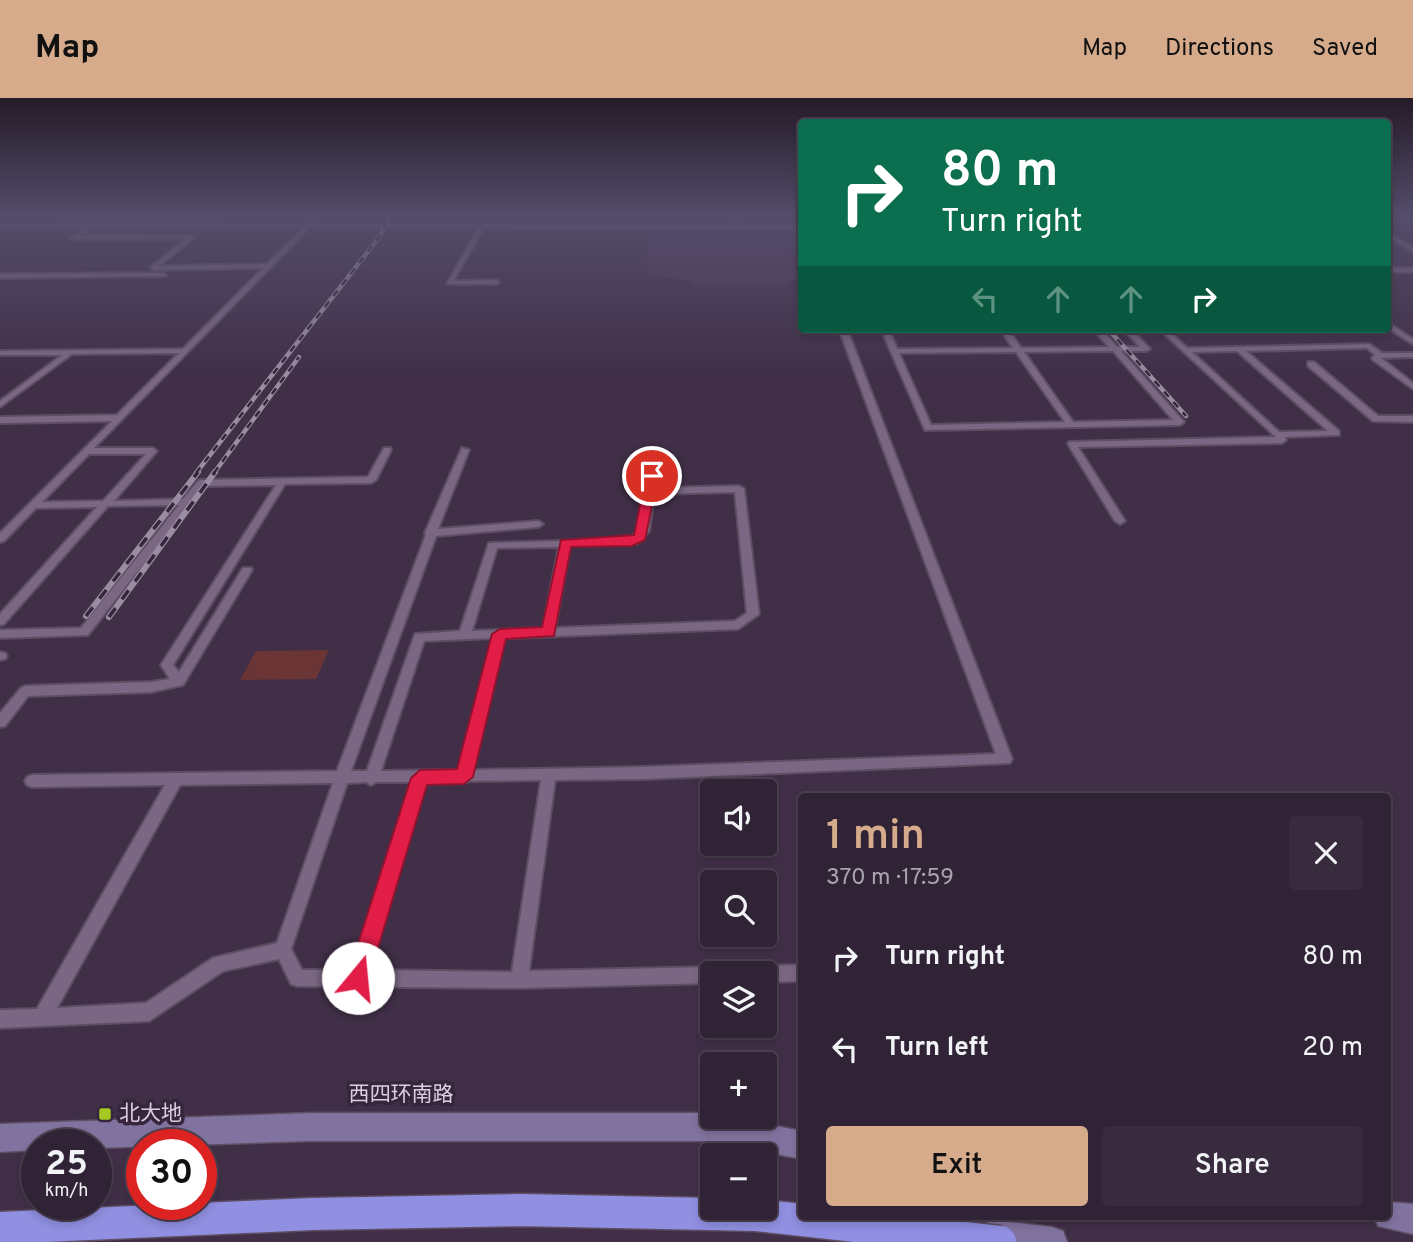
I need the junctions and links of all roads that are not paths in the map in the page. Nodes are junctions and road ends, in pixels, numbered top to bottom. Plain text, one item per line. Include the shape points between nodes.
1 (133, 268) edge
2 (267, 268) edge
3 (458, 268) edge
4 (1391, 270) edge
5 (1413, 270) edge
6 (0, 271) edge
7 (227, 275) dead end
8 (0, 276) edge
9 (496, 282) dead end
10 (1391, 327) edge
11 (845, 333) edge
12 (887, 333) edge
13 (1007, 333) edge
14 (1101, 333) edge
15 (1131, 333) edge
16 (1167, 333) edge
17 (1413, 342) edge
18 (1116, 349) junction
19 (1239, 349) junction
20 (1019, 350) junction
21 (1186, 350) junction
22 (183, 351) junction
23 (895, 351) junction
24 (69, 352) junction
25 (0, 353) edge
26 (1380, 355) junction
27 (1413, 355) edge
28 (1311, 364) dead end
29 (1413, 387) edge
30 (0, 405) edge
31 (117, 418) junction
32 (1413, 419) edge
33 (0, 420) edge
34 (1071, 425) junction
35 (1278, 435) junction
36 (387, 450) dead end
37 (464, 450) dead end
38 (85, 451) junction
39 (654, 461) dead end
40 (282, 482) junction
41 (650, 491) junction
42 (187, 502) junction
43 (106, 503) junction
44 (33, 505) junction
45 (1120, 521) dead end
46 (538, 524) dead end
47 (430, 533) junction
48 (0, 539) edge
49 (565, 543) junction
50 (247, 570) dead end
51 (0, 621) edge
52 (548, 632) junction
53 (0, 634) edge
54 (500, 634) junction
55 (464, 635) junction
56 (179, 682) junction
57 (0, 722) edge
58 (548, 775) junction
59 (464, 777) junction
60 (420, 778) junction
61 (341, 779) junction
62 (371, 779) junction
63 (175, 780) junction
64 (32, 781) dead end
65 (283, 950) junction
66 (798, 973) edge
67 (777, 974) edge
68 (700, 975) edge
69 (358, 978) junction
70 (519, 980) junction
71 (42, 1017) junction
72 (0, 1019) edge
73 (0, 1138) edge
74 (798, 1144) edge
75 (577, 1211) junction
76 (1391, 1216) edge
77 (798, 1218) edge
78 (1413, 1219) edge
79 (798, 1220) edge
80 (801, 1220) edge
81 (821, 1220) edge
82 (0, 1228) edge
83 (937, 1229) edge
84 (1000, 1242) edge
85 (1052, 1242) edge

1 - 6 street
2 - 22 street
3 - 9 street via 449,283
4 - 5 street
7 - 8 street
10 - 17 street
11 - 58 street via 1005,759
12 - 23 street
13 - 20 street
14 - 18 street
15 - 18 street via 1146,349
16 - 21 street
18 - 20 street
18 - 34 street via 1180,422
19 - 21 street
19 - 26 street via 1369,346
19 - 35 street via 1336,433
20 - 23 street
20 - 34 street
21 - 35 street
22 - 24 street
22 - 31 street
23 - 34 street via 928,428
24 - 25 street
24 - 30 street
26 - 27 street
26 - 29 street via 1378,361
28 - 32 street via 1376,419
31 - 33 street
31 - 38 street
35 - 45 street via 1282,440 1072,444
36 - 40 street via 371,480
37 - 47 street
38 - 43 street via 152,451
38 - 44 street
39 - 41 street
40 - 42 street via 201,482
40 - 56 street via 167,665
41 - 49 street via 644,531 635,540
41 - 52 street via 739,489 753,614 738,625
42 - 43 street
42 - 53 street via 84,632
43 - 44 street
43 - 51 street
44 - 48 street
46 - 47 street
47 - 61 street
49 - 52 street
49 - 55 street via 493,545
50 - 56 street
52 - 54 street
54 - 55 street
54 - 59 street
55 - 62 street via 419,637
56 - 57 street via 25,691
58 - 59 street
58 - 70 street
59 - 60 street
60 - 62 street
60 - 69 street
61 - 62 street
61 - 63 street
61 - 65 street
63 - 64 street
63 - 71 street
65 - 69 street via 296,978
65 - 71 street via 219,964 149,1012
66 - 67 street
68 - 70 street
69 - 70 street
71 - 72 street
73 - 74 street, 西四环南路 via 310,1126 692,1126
75 - 77 street
75 - 79 highway, bridge
75 - 82 highway, bridge
76 - 78 street
80 - 84 highway, bridge
81 - 83 street
83 - 85 street

